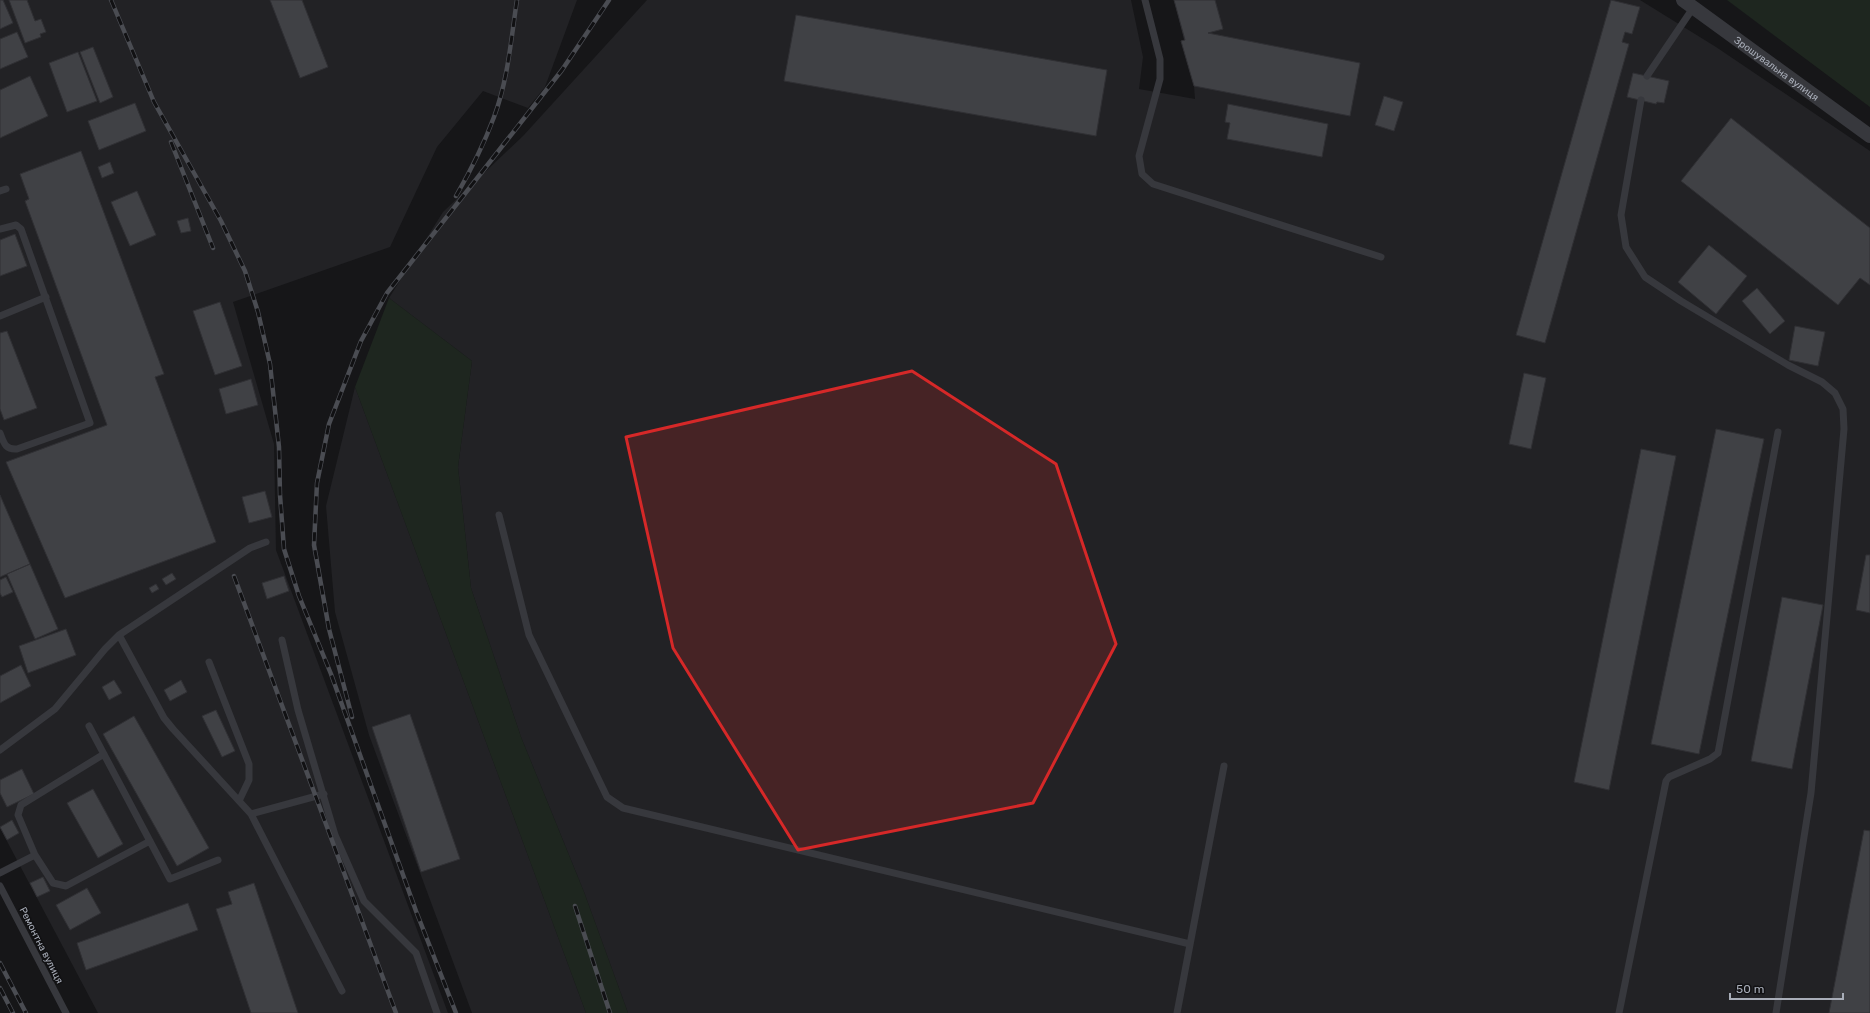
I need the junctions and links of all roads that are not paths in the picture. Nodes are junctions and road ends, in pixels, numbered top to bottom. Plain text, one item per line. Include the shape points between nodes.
1 (1145, 0) edge
2 (1688, 4) edge
3 (1647, 76) dead end
4 (1641, 100) dead end
5 (1870, 136) edge
6 (0, 229) edge
7 (1381, 257) dead end
8 (46, 297) junction
9 (0, 316) edge
10 (1778, 432) dead end
11 (0, 433) edge
12 (499, 515) dead end
13 (266, 542) dead end
14 (119, 635) junction
15 (282, 640) dead end
16 (209, 662) dead end
17 (89, 726) dead end
18 (0, 750) edge
19 (104, 754) junction
20 (1224, 766) dead end
21 (324, 794) junction
22 (239, 801) junction
23 (251, 814) junction
24 (150, 841) junction
25 (35, 855) junction
26 (218, 860) dead end
27 (0, 873) edge
28 (0, 886) edge
29 (1190, 944) junction
30 (342, 991) dead end
31 (66, 1013) edge
32 (437, 1013) edge
33 (1177, 1013) edge
34 (1619, 1013) edge
35 (1776, 1013) edge

1 - 7 lane via 1160,59 1160,79 1139,156 1142,174 1153,184
2 - 3 lane
2 - 5 street, Зрошувальна вулиця
4 - 35 lane via 1621,215 1626,247 1645,277 1788,365 1822,382 1835,394 1843,409 1844,429 1811,792
6 - 8 lane via 16,225 22,229
8 - 9 lane
8 - 11 lane via 90,422 11,450 6,446
10 - 34 lane via 1718,753 1669,777 1666,781
12 - 29 lane via 529,635 607,797 614,803 631,810
13 - 14 lane via 250,548
14 - 18 lane via 56,708
14 - 22 lane via 169,724
15 - 21 lane via 298,710
16 - 22 lane via 249,764 249,780
17 - 19 lane
19 - 24 lane
19 - 25 lane via 21,805 18,815
20 - 29 lane
21 - 23 lane
21 - 32 lane via 335,835 364,901 416,953
22 - 23 lane
23 - 30 lane
24 - 25 lane via 66,886 53,883
24 - 26 lane via 170,879
25 - 27 lane
28 - 31 lane, Ремонтна вулиця
29 - 33 lane

